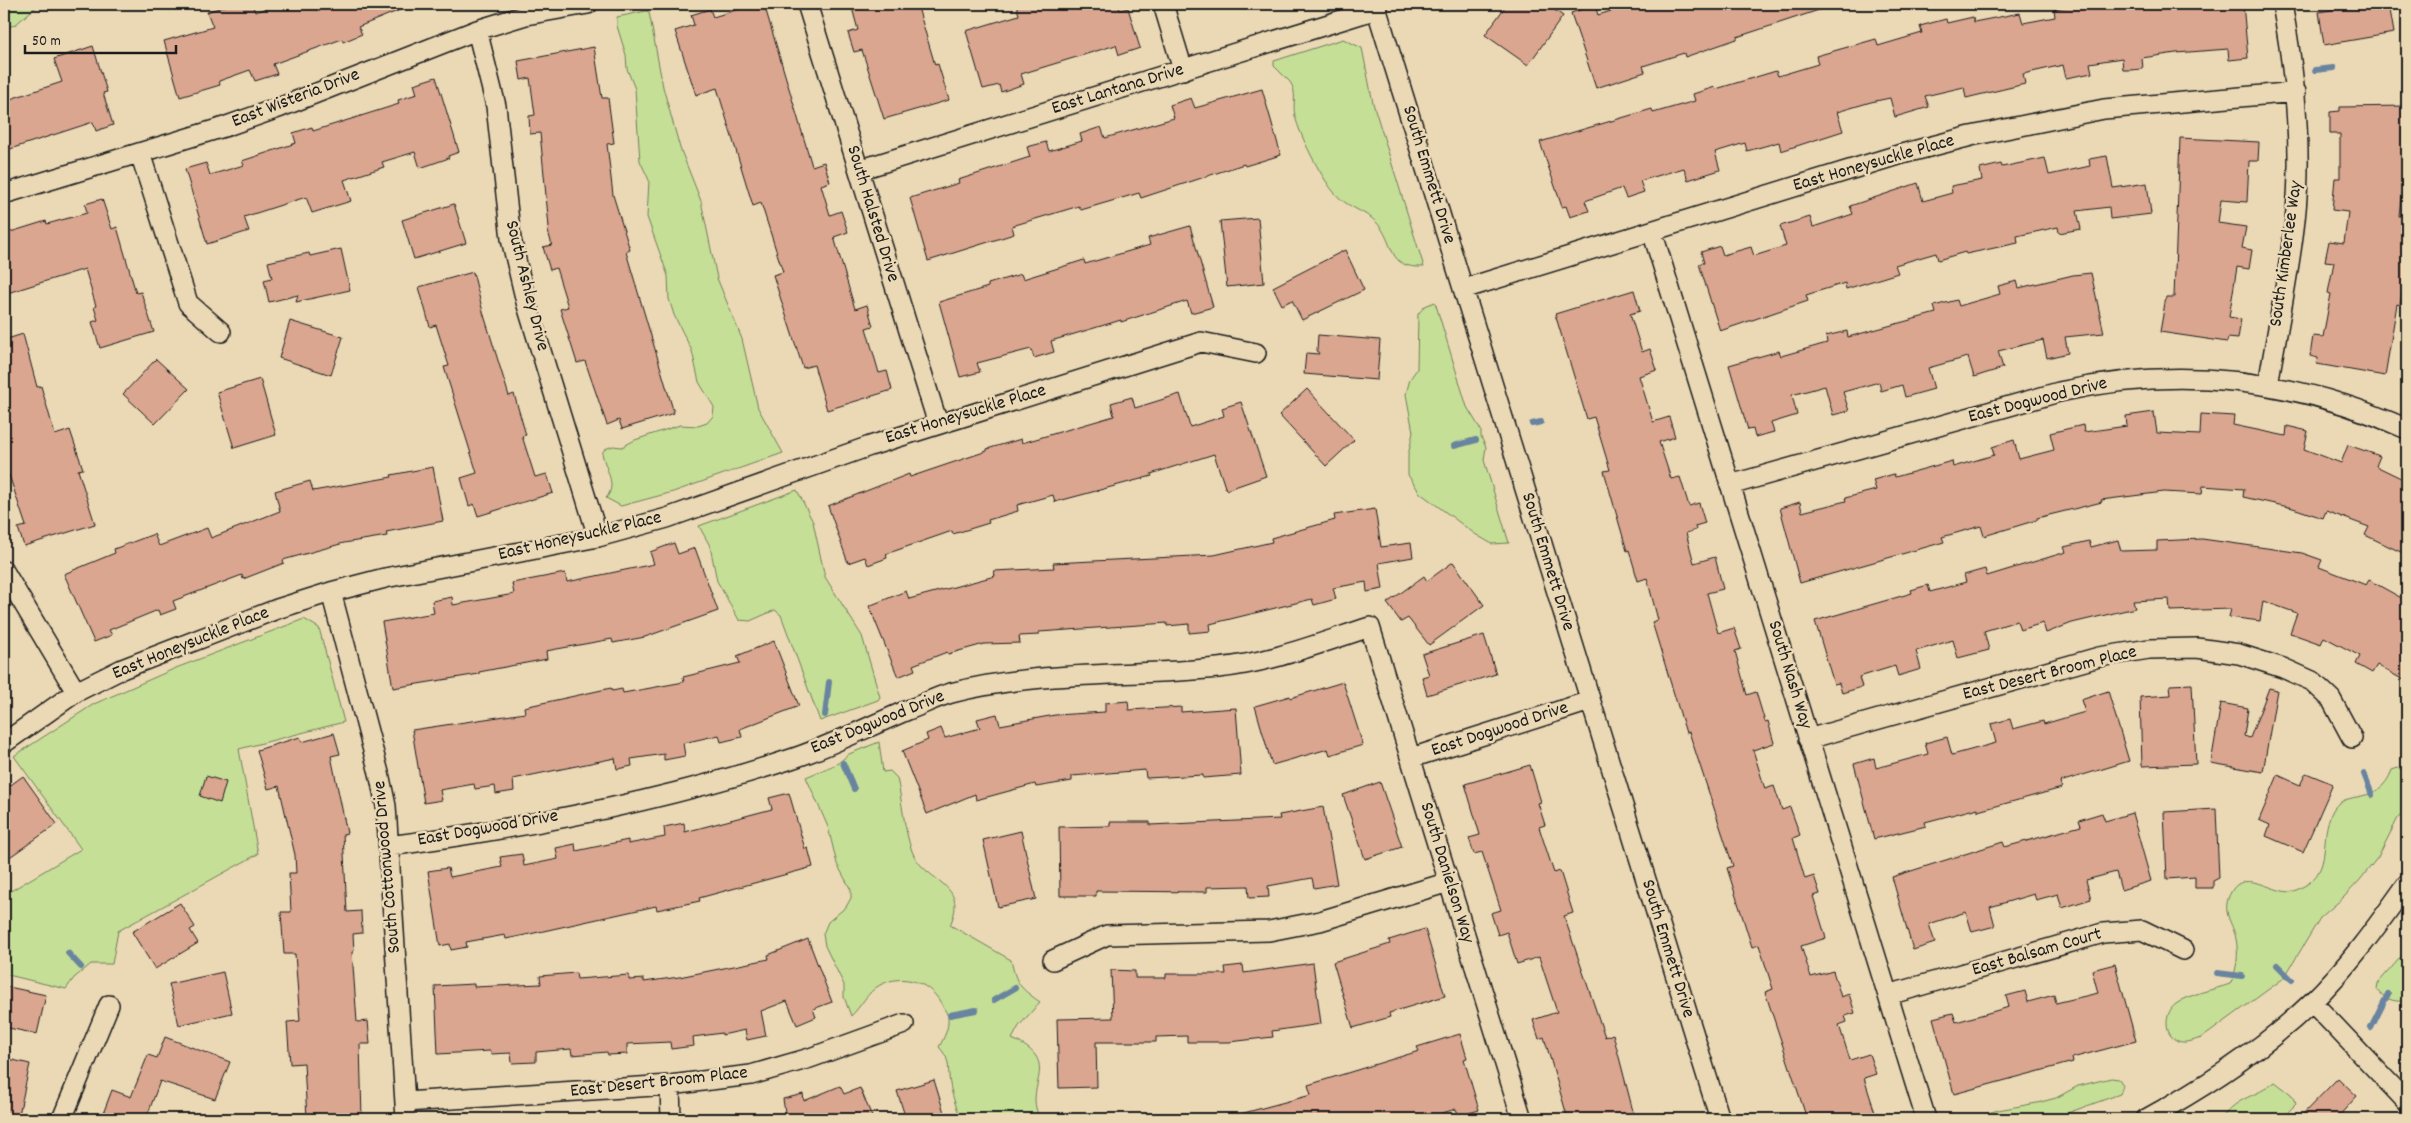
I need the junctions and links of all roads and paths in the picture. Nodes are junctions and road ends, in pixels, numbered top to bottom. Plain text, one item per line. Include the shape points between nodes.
1 (588, 4) edge
2 (807, 4) edge
3 (1163, 4) edge
4 (2282, 4) edge
5 (1376, 6) edge
6 (477, 30) junction
7 (1183, 70) junction
8 (2296, 92) junction
9 (140, 153) junction
10 (859, 170) junction
11 (4, 194) edge
12 (1652, 231) junction
13 (1463, 289) junction
14 (222, 332) dead end
15 (1256, 353) dead end
16 (2268, 385) junction
17 (938, 424) junction
18 (2407, 429) edge
19 (1730, 485) junction
20 (598, 537) junction
21 (4, 571) edge
22 (331, 592) junction
23 (1370, 627) joint
24 (76, 692) junction
25 (1590, 701) junction
26 (2352, 738) dead end
27 (1808, 740) junction
28 (4, 742) edge
29 (1410, 758) junction
30 (389, 846) junction
31 (1448, 882) junction
32 (2407, 884) edge
33 (2183, 950) dead end
34 (1053, 960) dead end
35 (1888, 995) junction
36 (2312, 1002) junction
37 (109, 1005) dead end
38 (904, 1024) dead end
39 (670, 1085) junction
40 (2407, 1102) edge
41 (405, 1111) edge
42 (62, 1119) edge
43 (671, 1119) edge
44 (1522, 1119) edge
45 (1720, 1119) edge
46 (1926, 1119) edge
47 (2146, 1119) edge

1 - 6 street, East Wisteria Drive via 526,15
2 - 10 street, South Halsted Drive
3 - 7 street
4 - 8 street, South Kimberlee Way
5 - 7 street, East Lantana Drive
5 - 13 street, South Emmett Drive
6 - 9 street, East Wisteria Drive via 281,107
6 - 20 street, South Ashley Drive via 496,106 511,239 526,302
7 - 10 street, East Lantana Drive
8 - 12 street, East Honeysuckle Place via 2104,110 2034,122 1898,155
8 - 16 street, South Kimberlee Way via 2298,174 2295,220
9 - 11 street, East Wisteria Drive
9 - 14 street via 188,303
10 - 17 street, South Halsted Drive
12 - 13 street, East Honeysuckle Place
12 - 19 street, South Nash Way
13 - 25 street, South Emmett Drive
15 - 17 street, East Honeysuckle Place via 1201,342
16 - 18 street, East Dogwood Drive via 2368,411
16 - 19 street, East Dogwood Drive via 2180,377 2099,383
17 - 20 street, East Honeysuckle Place via 667,518
19 - 27 street, South Nash Way
20 - 22 street, East Honeysuckle Place via 385,578
21 - 24 street
22 - 24 street, East Honeysuckle Place via 164,652
22 - 30 street, South Cottonwood Drive via 379,773
23 - 29 street, South Danielson Way
23 - 30 street, East Dogwood Drive via 1256,663 1009,680 948,694 795,757 725,780 657,798 487,832
24 - 28 street, East Honeysuckle Place
25 - 29 street, East Dogwood Drive
25 - 45 street, South Emmett Drive
26 - 27 street, East Desert Broom Place via 2331,699 2312,681 2283,668 2239,654 2197,648 2149,648 2099,657
27 - 35 street, South Nash Way
29 - 31 street, South Danielson Way
30 - 41 street, South Cottonwood Drive
31 - 34 street via 1320,921 1269,931 1107,935
31 - 44 street, South Danielson Way
32 - 36 street via 2361,946
33 - 35 street, East Balsam Court via 2142,930 2104,933
35 - 46 street, South Nash Way
36 - 40 street
36 - 47 street via 2228,1070
37 - 42 street
38 - 39 street, East Desert Broom Place via 810,1058 751,1075
39 - 41 street, East Desert Broom Place
39 - 43 street

